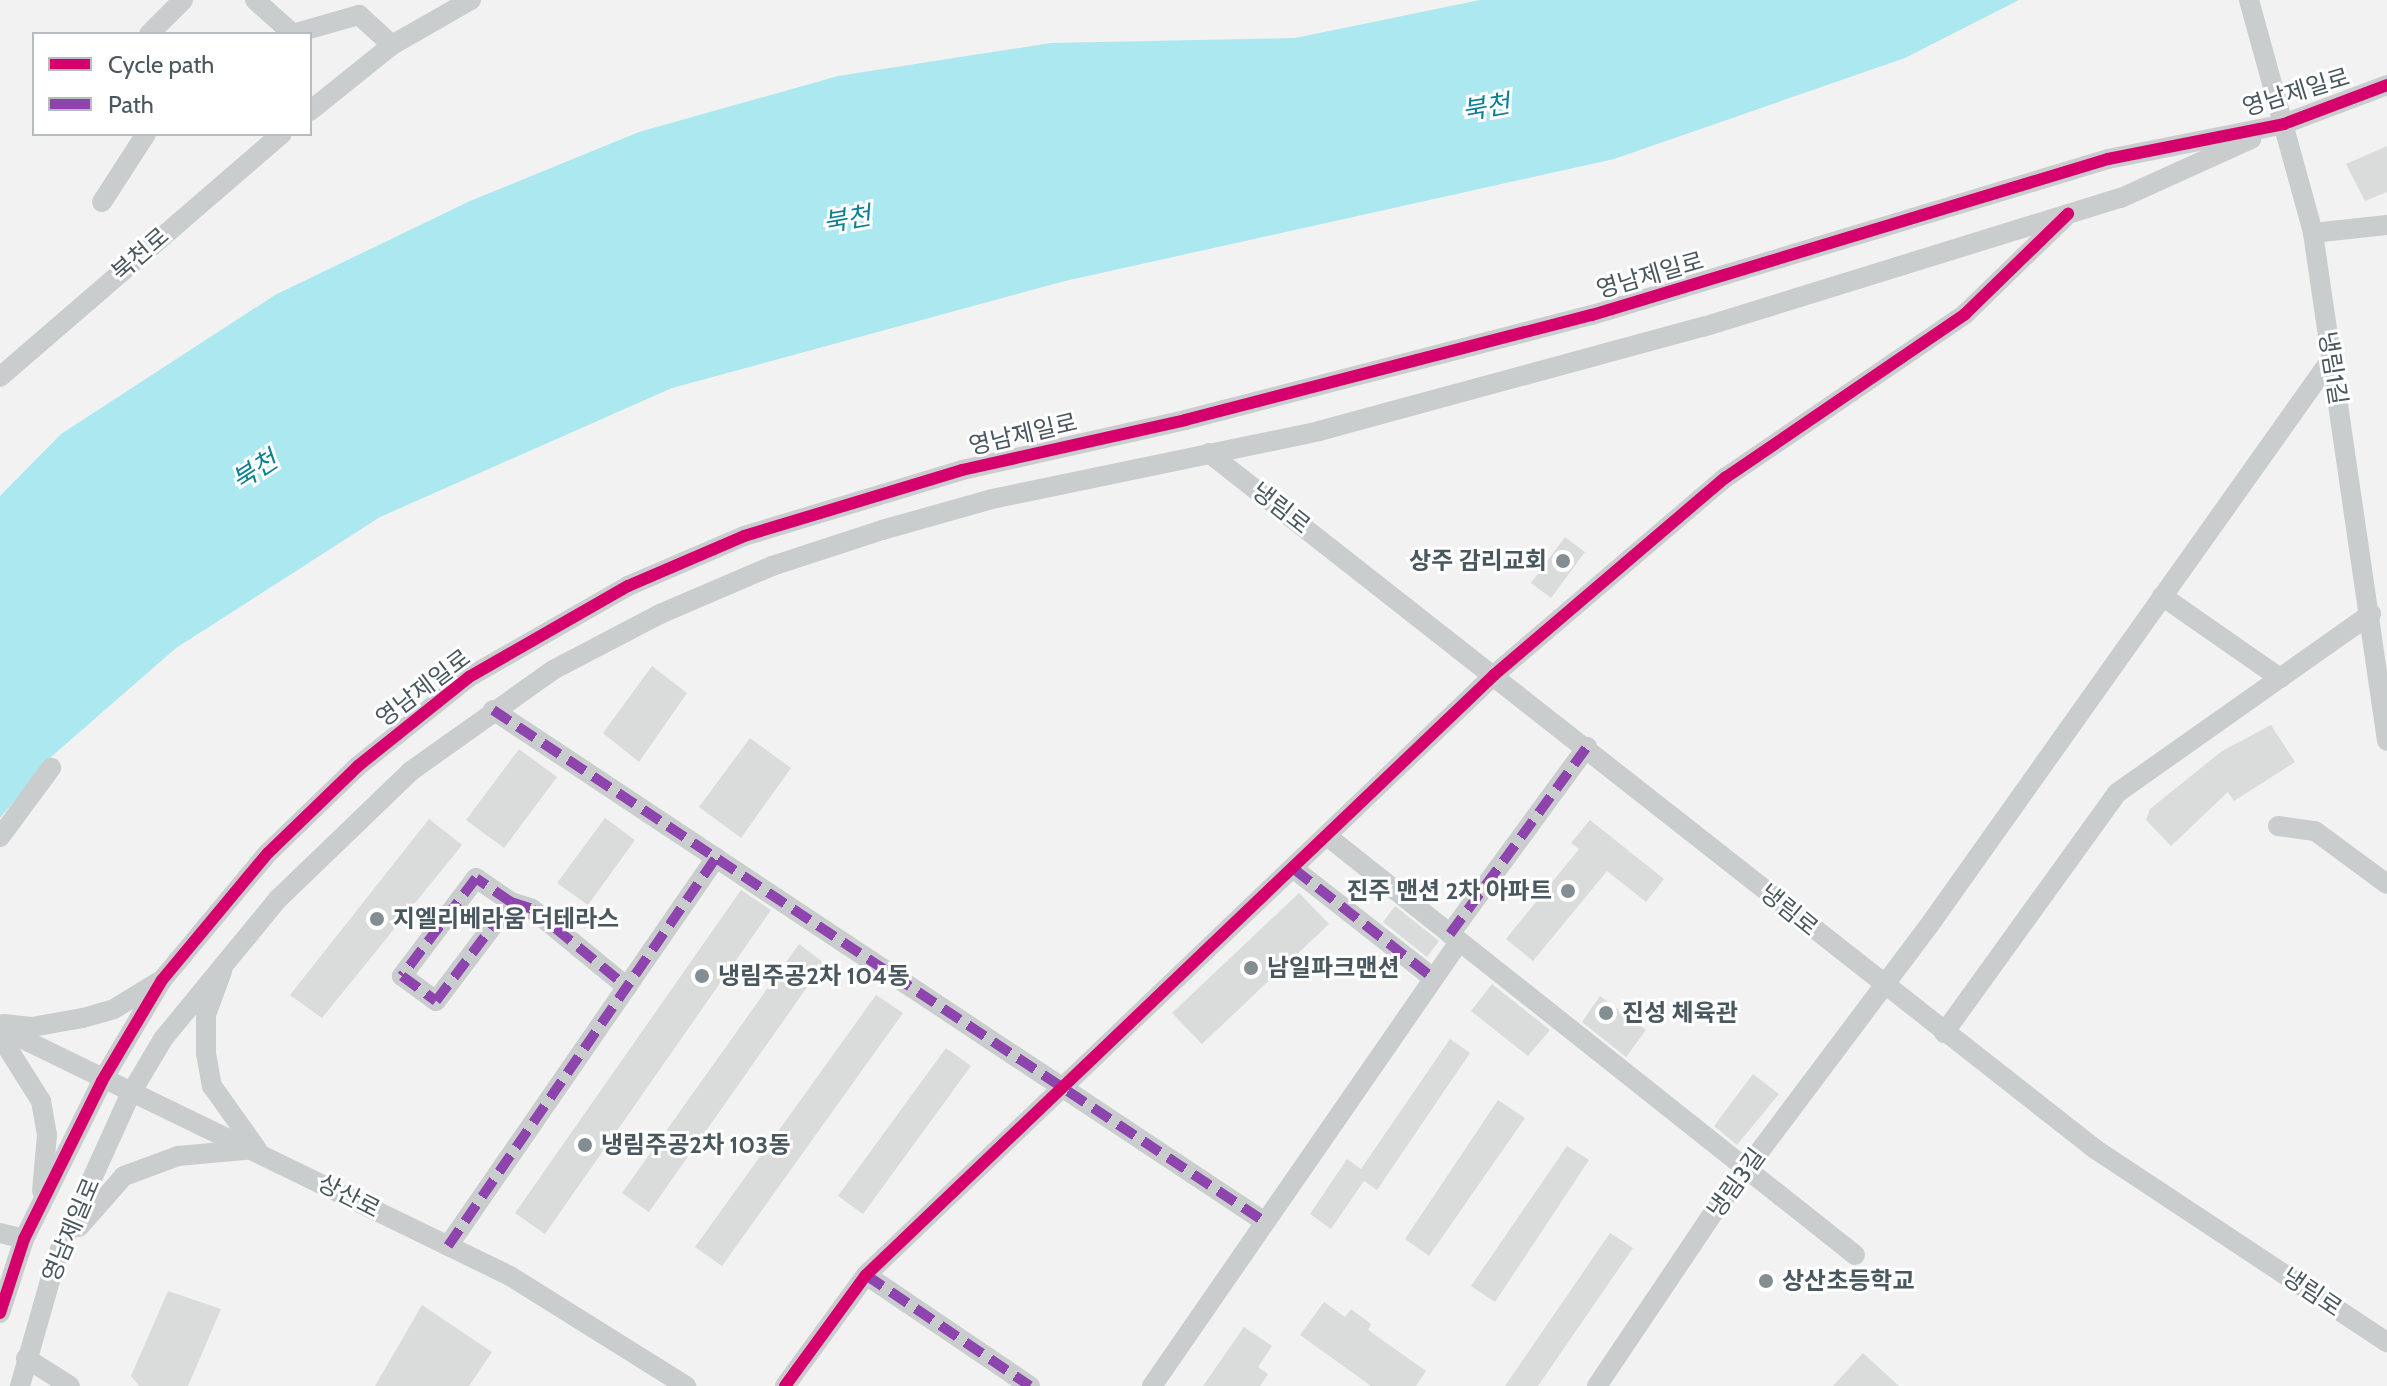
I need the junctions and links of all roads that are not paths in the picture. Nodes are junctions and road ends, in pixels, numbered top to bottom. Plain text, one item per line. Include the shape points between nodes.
1 (183, 0) edge
2 (255, 0) edge
3 (471, 0) edge
4 (2249, 0) edge
5 (151, 32) edge
6 (291, 32) edge
7 (300, 32) edge
8 (392, 45) junction
9 (2387, 85) edge
10 (312, 109) edge
11 (2284, 124) junction
12 (145, 136) edge
13 (280, 136) edge
14 (102, 202) dead end
15 (2068, 214) junction
16 (2387, 225) edge
17 (2313, 233) junction
18 (2332, 358) junction
19 (0, 377) edge
20 (1209, 453) junction
21 (2162, 596) junction
22 (2376, 616) edge
23 (2382, 666) edge
24 (1494, 675) junction
25 (2280, 678) junction
26 (493, 710) junction
27 (2387, 741) edge
28 (1587, 747) junction
29 (51, 768) dead end
30 (2278, 826) dead end
31 (1327, 836) junction
32 (0, 837) edge
33 (716, 858) junction
34 (1294, 869) junction
35 (2387, 884) edge
36 (511, 902) junction
37 (1454, 938) junction
38 (229, 954) junction
39 (1433, 978) junction
40 (162, 980) junction
41 (1883, 986) junction
42 (627, 987) junction
43 (0, 1026) edge
44 (1944, 1033) junction
45 (0, 1036) edge
46 (102, 1081) junction
47 (1061, 1087) junction
48 (131, 1093) junction
49 (257, 1149) junction
50 (1746, 1169) junction
51 (41, 1203) junction
52 (1265, 1222) junction
53 (0, 1233) edge
54 (24, 1239) junction
55 (448, 1246) junction
56 (1855, 1255) dead end
57 (57, 1256) junction
58 (866, 1275) junction
59 (0, 1313) edge
60 (2387, 1342) edge
61 (26, 1358) junction
62 (20, 1386) edge
63 (70, 1386) edge
64 (686, 1386) edge
65 (785, 1386) edge
66 (1030, 1386) edge
67 (1152, 1386) edge
68 (1597, 1386) edge

1 - 5 street
2 - 6 street
3 - 8 street
4 - 11 street, 냉림1길
7 - 8 street via 359,15
8 - 10 street
9 - 11 street, 영남제일로
11 - 15 street, 영남제일로 via 2121,198
11 - 17 street, 냉림1길
11 - 40 street, 영남제일로 via 2108,159 1592,315 1185,420 962,470 744,536 628,586 469,677 358,766 268,853
12 - 14 street
13 - 19 street, 북천로
15 - 20 street, 영남제일로 via 1703,327 1319,431
15 - 24 street via 1965,314 1725,478
16 - 17 street
17 - 18 street, 냉림1길
18 - 21 street, 냉림3길
18 - 22 street, 냉림1길
20 - 24 street, 냉림로
20 - 26 street, 영남제일로 via 992,499 772,566 660,614
21 - 25 street
21 - 41 street, 냉림3길
22 - 23 street, 냉림1길
22 - 25 street
23 - 27 street, 냉림1길
24 - 28 street, 냉림로
24 - 31 street
25 - 44 street via 2117,793
26 - 33 street
26 - 38 street, 영남제일로 via 411,771
28 - 37 street
28 - 41 street, 냉림로
29 - 32 street
30 - 35 street via 2315,831
31 - 34 street
31 - 37 street
33 - 42 street
33 - 47 street
34 - 39 street
34 - 47 street
36 - 36 street via 436,1001 402,976 476,878
36 - 42 street via 532,909
37 - 39 street
37 - 50 street
38 - 48 street, 영남제일로 via 163,1039
38 - 49 street via 206,1015 206,1053 212,1086
39 - 52 street
40 - 43 street via 114,1009 83,1018 32,1027
40 - 46 street, 영남제일로
41 - 44 street, 냉림로
41 - 50 street, 냉림3길
42 - 55 street
43 - 46 street, 상산로
44 - 60 street, 냉림로 via 2095,1149
45 - 51 street via 41,1101 47,1135
46 - 48 street, 상산로
46 - 51 street, 영남제일로
47 - 52 street
47 - 58 street
48 - 49 street, 상산로
48 - 57 street, 영남제일로
49 - 55 street, 상산로
49 - 57 street via 178,1156 124,1176
50 - 56 street
50 - 68 street, 냉림3길
51 - 54 street, 영남제일로
52 - 67 street
53 - 54 street
54 - 59 street, 영남제일로
55 - 64 street, 상산로 via 585,1319
57 - 61 street, 영남제일로
58 - 65 street
58 - 66 street
61 - 62 street, 영남제일로
61 - 63 street

